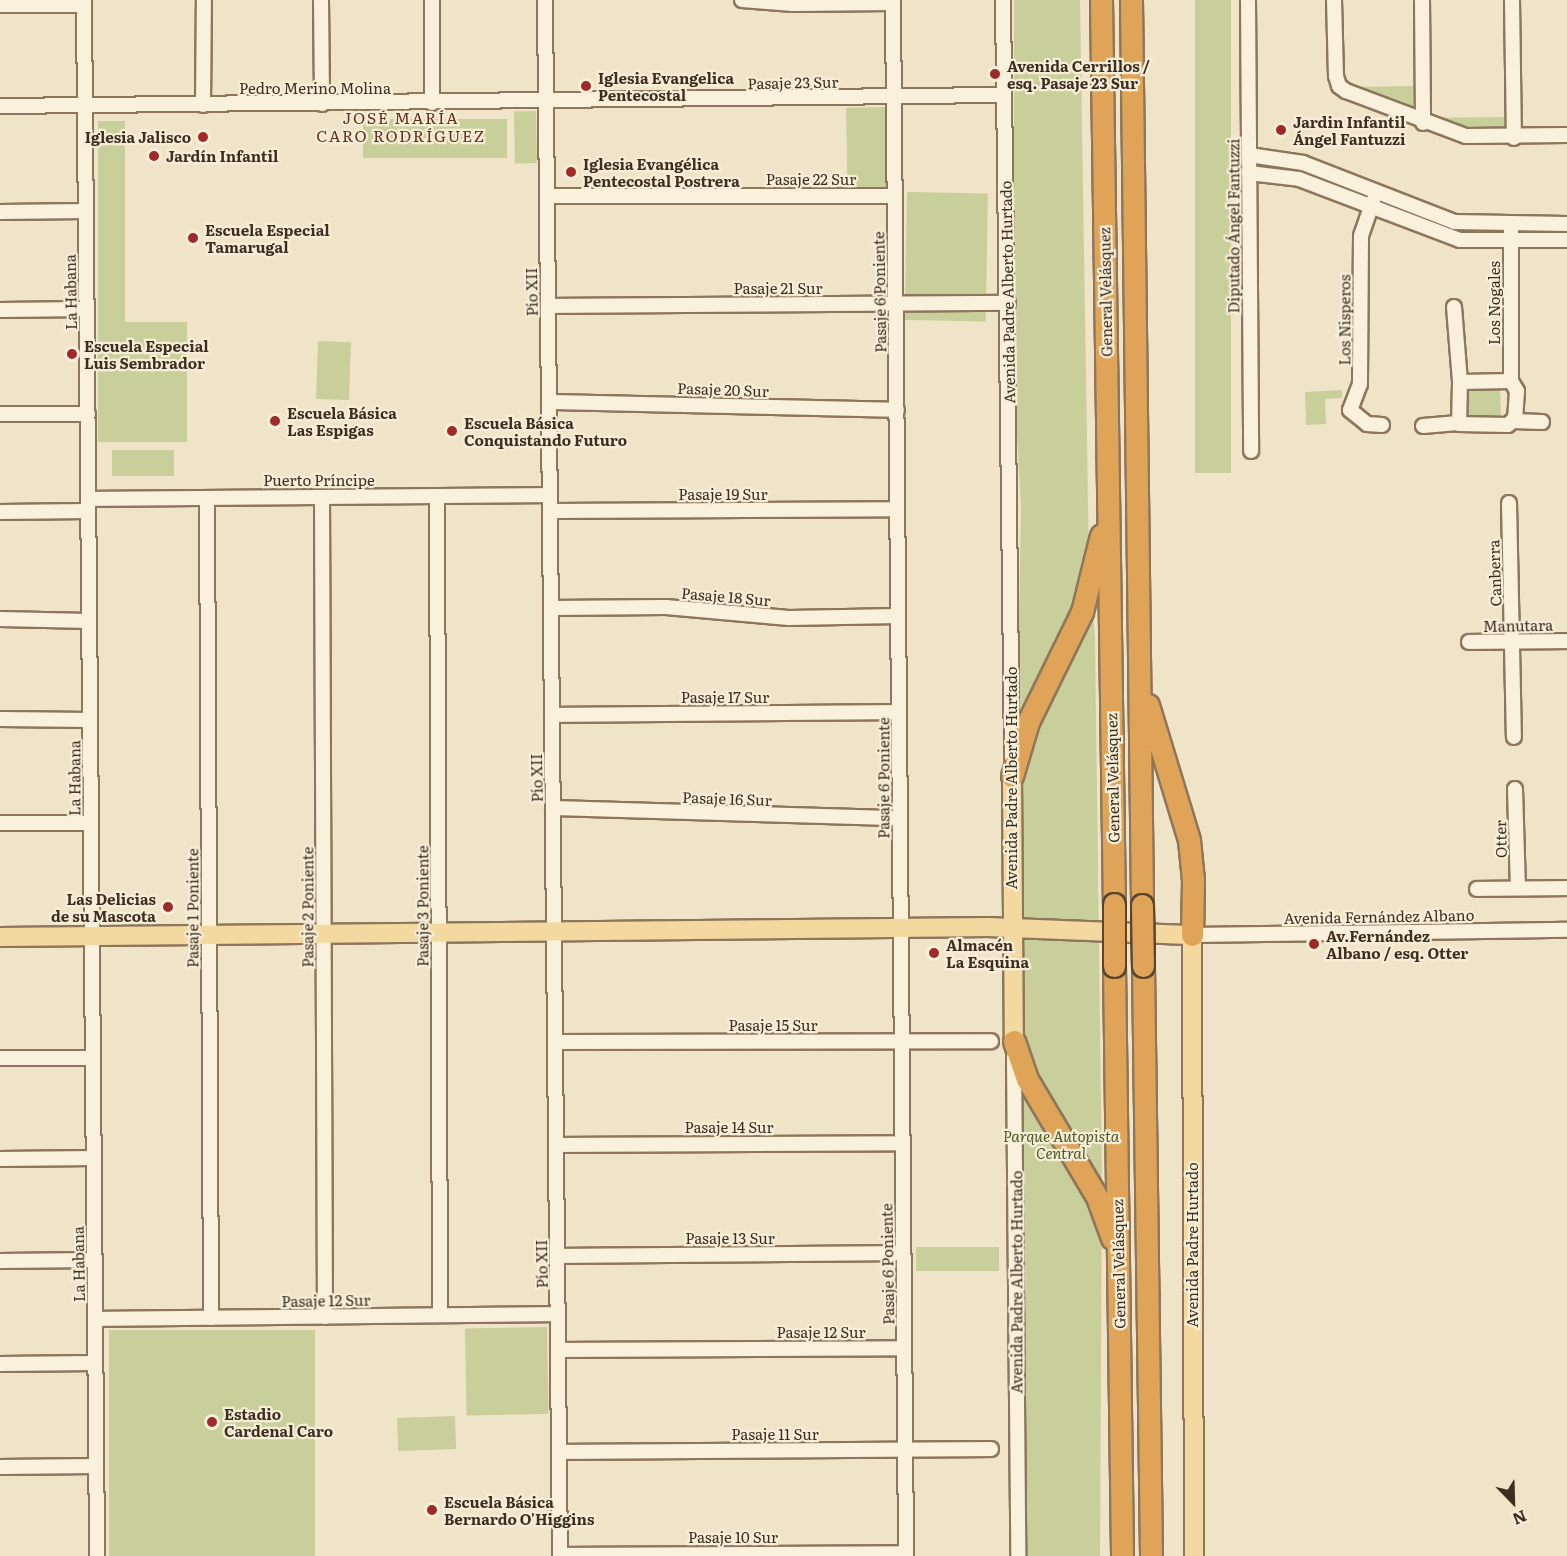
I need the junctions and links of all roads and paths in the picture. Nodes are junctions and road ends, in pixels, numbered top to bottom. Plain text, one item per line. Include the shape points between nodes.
1 (204, 0) edge
2 (321, 0) edge
3 (432, 0) edge
4 (545, 0) edge
5 (742, 0) edge
6 (1003, 0) edge
7 (1101, 0) edge
8 (1131, 0) edge
9 (1248, 0) edge
10 (1334, 0) edge
11 (1422, 0) edge
12 (1512, 0) edge
13 (893, 2) edge
14 (84, 3) edge
15 (0, 5) edge
16 (1004, 95) junction
17 (894, 97) junction
18 (546, 102) junction
19 (432, 103) junction
20 (322, 104) junction
21 (203, 105) junction
22 (0, 106) edge
23 (85, 106) junction
24 (1423, 123) junction
25 (1567, 135) edge
26 (1515, 138) junction
27 (1249, 155) junction
28 (1249, 173) junction
29 (1376, 193) junction
30 (547, 196) junction
31 (895, 196) junction
32 (1370, 207) junction
33 (86, 211) junction
34 (0, 212) edge
35 (1567, 224) edge
36 (1511, 225) junction
37 (1511, 240) junction
38 (1567, 240) edge
39 (896, 303) junction
40 (1008, 303) junction
41 (548, 306) junction
42 (1454, 307) dead end
43 (87, 309) junction
44 (0, 310) edge
45 (1511, 381) junction
46 (1460, 382) junction
47 (549, 402) junction
48 (897, 410) junction
49 (0, 414) edge
50 (88, 414) junction
51 (1513, 421) junction
52 (1542, 422) dead end
53 (1458, 423) junction
54 (1382, 425) dead end
55 (1423, 426) dead end
56 (1251, 451) dead end
57 (1109, 490) junction
58 (437, 495) junction
59 (550, 495) junction
60 (322, 497) junction
61 (207, 498) junction
62 (1509, 503) dead end
63 (88, 505) junction
64 (897, 509) junction
65 (550, 511) junction
66 (0, 512) edge
67 (551, 608) junction
68 (898, 616) junction
69 (0, 619) edge
70 (89, 621) junction
71 (1567, 640) edge
72 (1513, 641) junction
73 (1469, 642) dead end
74 (1138, 651) junction
75 (899, 712) junction
76 (552, 715) junction
77 (0, 719) edge
78 (90, 720) junction
79 (1514, 737) dead end
80 (1012, 776) junction
81 (1515, 789) dead end
82 (553, 808) junction
83 (900, 818) junction
84 (0, 823) edge
85 (91, 823) junction
86 (1518, 888) junction
87 (1567, 888) edge
88 (1477, 889) dead end
89 (901, 928) junction
90 (1012, 930) junction
91 (1567, 930) edge
92 (554, 931) junction
93 (438, 932) junction
94 (324, 933) junction
95 (209, 934) junction
96 (1192, 935) junction
97 (92, 937) junction
98 (0, 938) edge
99 (902, 1041) junction
100 (992, 1041) dead end
101 (1014, 1041) junction
102 (555, 1042) junction
103 (0, 1058) edge
104 (93, 1058) junction
105 (903, 1143) junction
106 (556, 1145) junction
107 (94, 1158) junction
108 (0, 1159) edge
109 (903, 1253) junction
110 (557, 1256) junction
111 (95, 1260) junction
112 (0, 1261) edge
113 (1118, 1270) junction
114 (558, 1314) junction
115 (440, 1315) junction
116 (325, 1317) junction
117 (211, 1318) junction
118 (95, 1319) junction
119 (904, 1348) junction
120 (558, 1350) junction
121 (95, 1363) junction
122 (0, 1364) edge
123 (991, 1449) dead end
124 (905, 1450) junction
125 (559, 1452) junction
126 (96, 1466) junction
127 (0, 1467) edge
128 (906, 1554) edge
129 (97, 1556) edge
130 (560, 1556) edge
131 (1018, 1556) edge
132 (1122, 1556) edge
133 (1150, 1556) edge
134 (1194, 1556) edge

1 - 21 street
2 - 20 street
3 - 19 street
4 - 18 street, Pío XII
5 - 13 street via 793,4
6 - 16 street, Avenida Padre Alberto Hurtado
7 - 57 highway, General Velásquez
8 - 74 highway, General Velásquez
9 - 27 street, Diputado Ángel Fantuzzi
10 - 24 street via 1339,86
11 - 24 street
12 - 26 street
13 - 17 street, Pasaje 6 Poniente
14 - 15 street
14 - 23 street, La Habana
16 - 17 street, Pasaje 23 Sur
16 - 40 street, Avenida Padre Alberto Hurtado
17 - 18 street, Pasaje 23 Sur
17 - 31 street, Pasaje 6 Poniente
18 - 19 street, Pedro Merino Molina
18 - 30 street, Pío XII
19 - 20 street, Pedro Merino Molina
20 - 21 street, Pedro Merino Molina
21 - 23 street, Pedro Merino Molina
22 - 23 street
23 - 33 street, La Habana
24 - 26 street via 1466,136
25 - 26 street
27 - 28 street, Diputado Ángel Fantuzzi
27 - 29 street via 1303,163
28 - 32 street via 1299,179
28 - 56 street, Diputado Ángel Fantuzzi
29 - 32 street, Los Nisperos
29 - 36 street via 1446,220
30 - 31 street, Pasaje 22 Sur
30 - 41 street, Pío XII
31 - 39 street, Pasaje 6 Poniente
32 - 37 street via 1449,237
32 - 54 street, Los Nisperos via 1360,246 1360,392 1350,410 1367,424
33 - 34 street
33 - 43 street, La Habana
35 - 36 street
36 - 37 street, Los Nogales
37 - 38 street
37 - 45 street, Los Nogales
39 - 40 street, Pasaje 21 Sur
39 - 41 street, Pasaje 21 Sur
39 - 48 street, Pasaje 6 Poniente
40 - 80 street, Avenida Padre Alberto Hurtado
41 - 47 street, Pío XII
42 - 46 street
43 - 44 street
43 - 50 street, La Habana
45 - 46 street
45 - 51 street, Los Nogales via 1516,392
46 - 53 street
47 - 48 street, Pasaje 20 Sur
47 - 59 street, Pío XII
48 - 64 street, Pasaje 6 Poniente
49 - 50 street
50 - 63 street, La Habana
51 - 52 street
51 - 53 street via 1508,425
53 - 55 street
57 - 80 highway via 1082,612 1028,722
57 - 113 highway, General Velásquez, bridge
58 - 59 street, Puerto Príncipe
58 - 60 street, Puerto Príncipe
58 - 93 street, Pasaje 3 Poniente
59 - 65 street, Pío XII
60 - 61 street, Puerto Príncipe
60 - 94 street, Pasaje 2 Poniente
61 - 63 street, Puerto Príncipe
61 - 95 street, Pasaje 1 Poniente
62 - 72 street, Canberra
63 - 66 street
63 - 70 street, La Habana
64 - 65 street, Pasaje 19 Sur
64 - 68 street, Pasaje 6 Poniente
65 - 67 street, Pío XII
67 - 68 street, Pasaje 18 Sur via 666,607 789,618
67 - 76 street, Pío XII
68 - 75 street, Pasaje 6 Poniente
69 - 70 street
70 - 78 street, La Habana
71 - 72 street, Manutara
72 - 73 street, Manutara
72 - 79 street
74 - 96 highway via 1157,743 1189,840
74 - 133 highway, General Velásquez, bridge
75 - 76 street, Pasaje 17 Sur
75 - 83 street, Pasaje 6 Poniente
76 - 82 street, Pío XII
77 - 78 street
78 - 85 street, La Habana
80 - 90 main road, Avenida Padre Alberto Hurtado
81 - 86 street, Otter
82 - 83 street, Pasaje 16 Sur
82 - 92 street, Pío XII
83 - 89 street, Pasaje 6 Poniente
84 - 85 street
85 - 97 street, La Habana
86 - 87 street
86 - 88 street
89 - 90 main road
89 - 92 main road
89 - 99 street, Pasaje 6 Poniente
90 - 96 main road
90 - 101 main road, Avenida Padre Alberto Hurtado
91 - 96 street, Avenida Fernández Albano
92 - 93 main road
92 - 102 street, Pío XII
93 - 94 main road
93 - 115 street, Pasaje 3 Poniente
94 - 95 main road
94 - 116 street, Pasaje 2 Poniente
95 - 97 main road
95 - 117 street, Pasaje 1 Poniente
96 - 134 main road, Avenida Padre Hurtado
97 - 98 main road
97 - 104 street, La Habana
99 - 100 street, Pasaje 15 Sur
99 - 102 street, Pasaje 15 Sur
99 - 105 street, Pasaje 6 Poniente
101 - 113 highway via 1028,1079 1097,1197
101 - 131 street, Avenida Padre Alberto Hurtado
102 - 106 street, Pío XII
103 - 104 street
104 - 107 street, La Habana
105 - 106 street, Pasaje 14 Sur
105 - 109 street, Pasaje 6 Poniente
106 - 110 street, Pío XII
107 - 108 street
107 - 111 street, La Habana
109 - 110 street, Pasaje 13 Sur
109 - 119 street, Pasaje 6 Poniente
110 - 114 street, Pío XII
111 - 112 street
111 - 118 street, La Habana
113 - 132 highway, General Velásquez
114 - 115 street, Pasaje 12 Sur
114 - 120 street, Pío XII
115 - 116 street, Pasaje 12 Sur
116 - 117 street, Pasaje 12 Sur
117 - 118 street, Pasaje 12 Sur
118 - 121 street, La Habana
119 - 120 street, Pasaje 12 Sur
119 - 124 street, Pasaje 6 Poniente
120 - 125 street, Pío XII
121 - 122 street
121 - 126 street, La Habana
123 - 124 street, Pasaje 11 Sur
124 - 125 street, Pasaje 11 Sur
124 - 128 street, Pasaje 6 Poniente
125 - 130 street, Pío XII
126 - 127 street
126 - 129 street, La Habana
128 - 130 street, Pasaje 10 Sur

